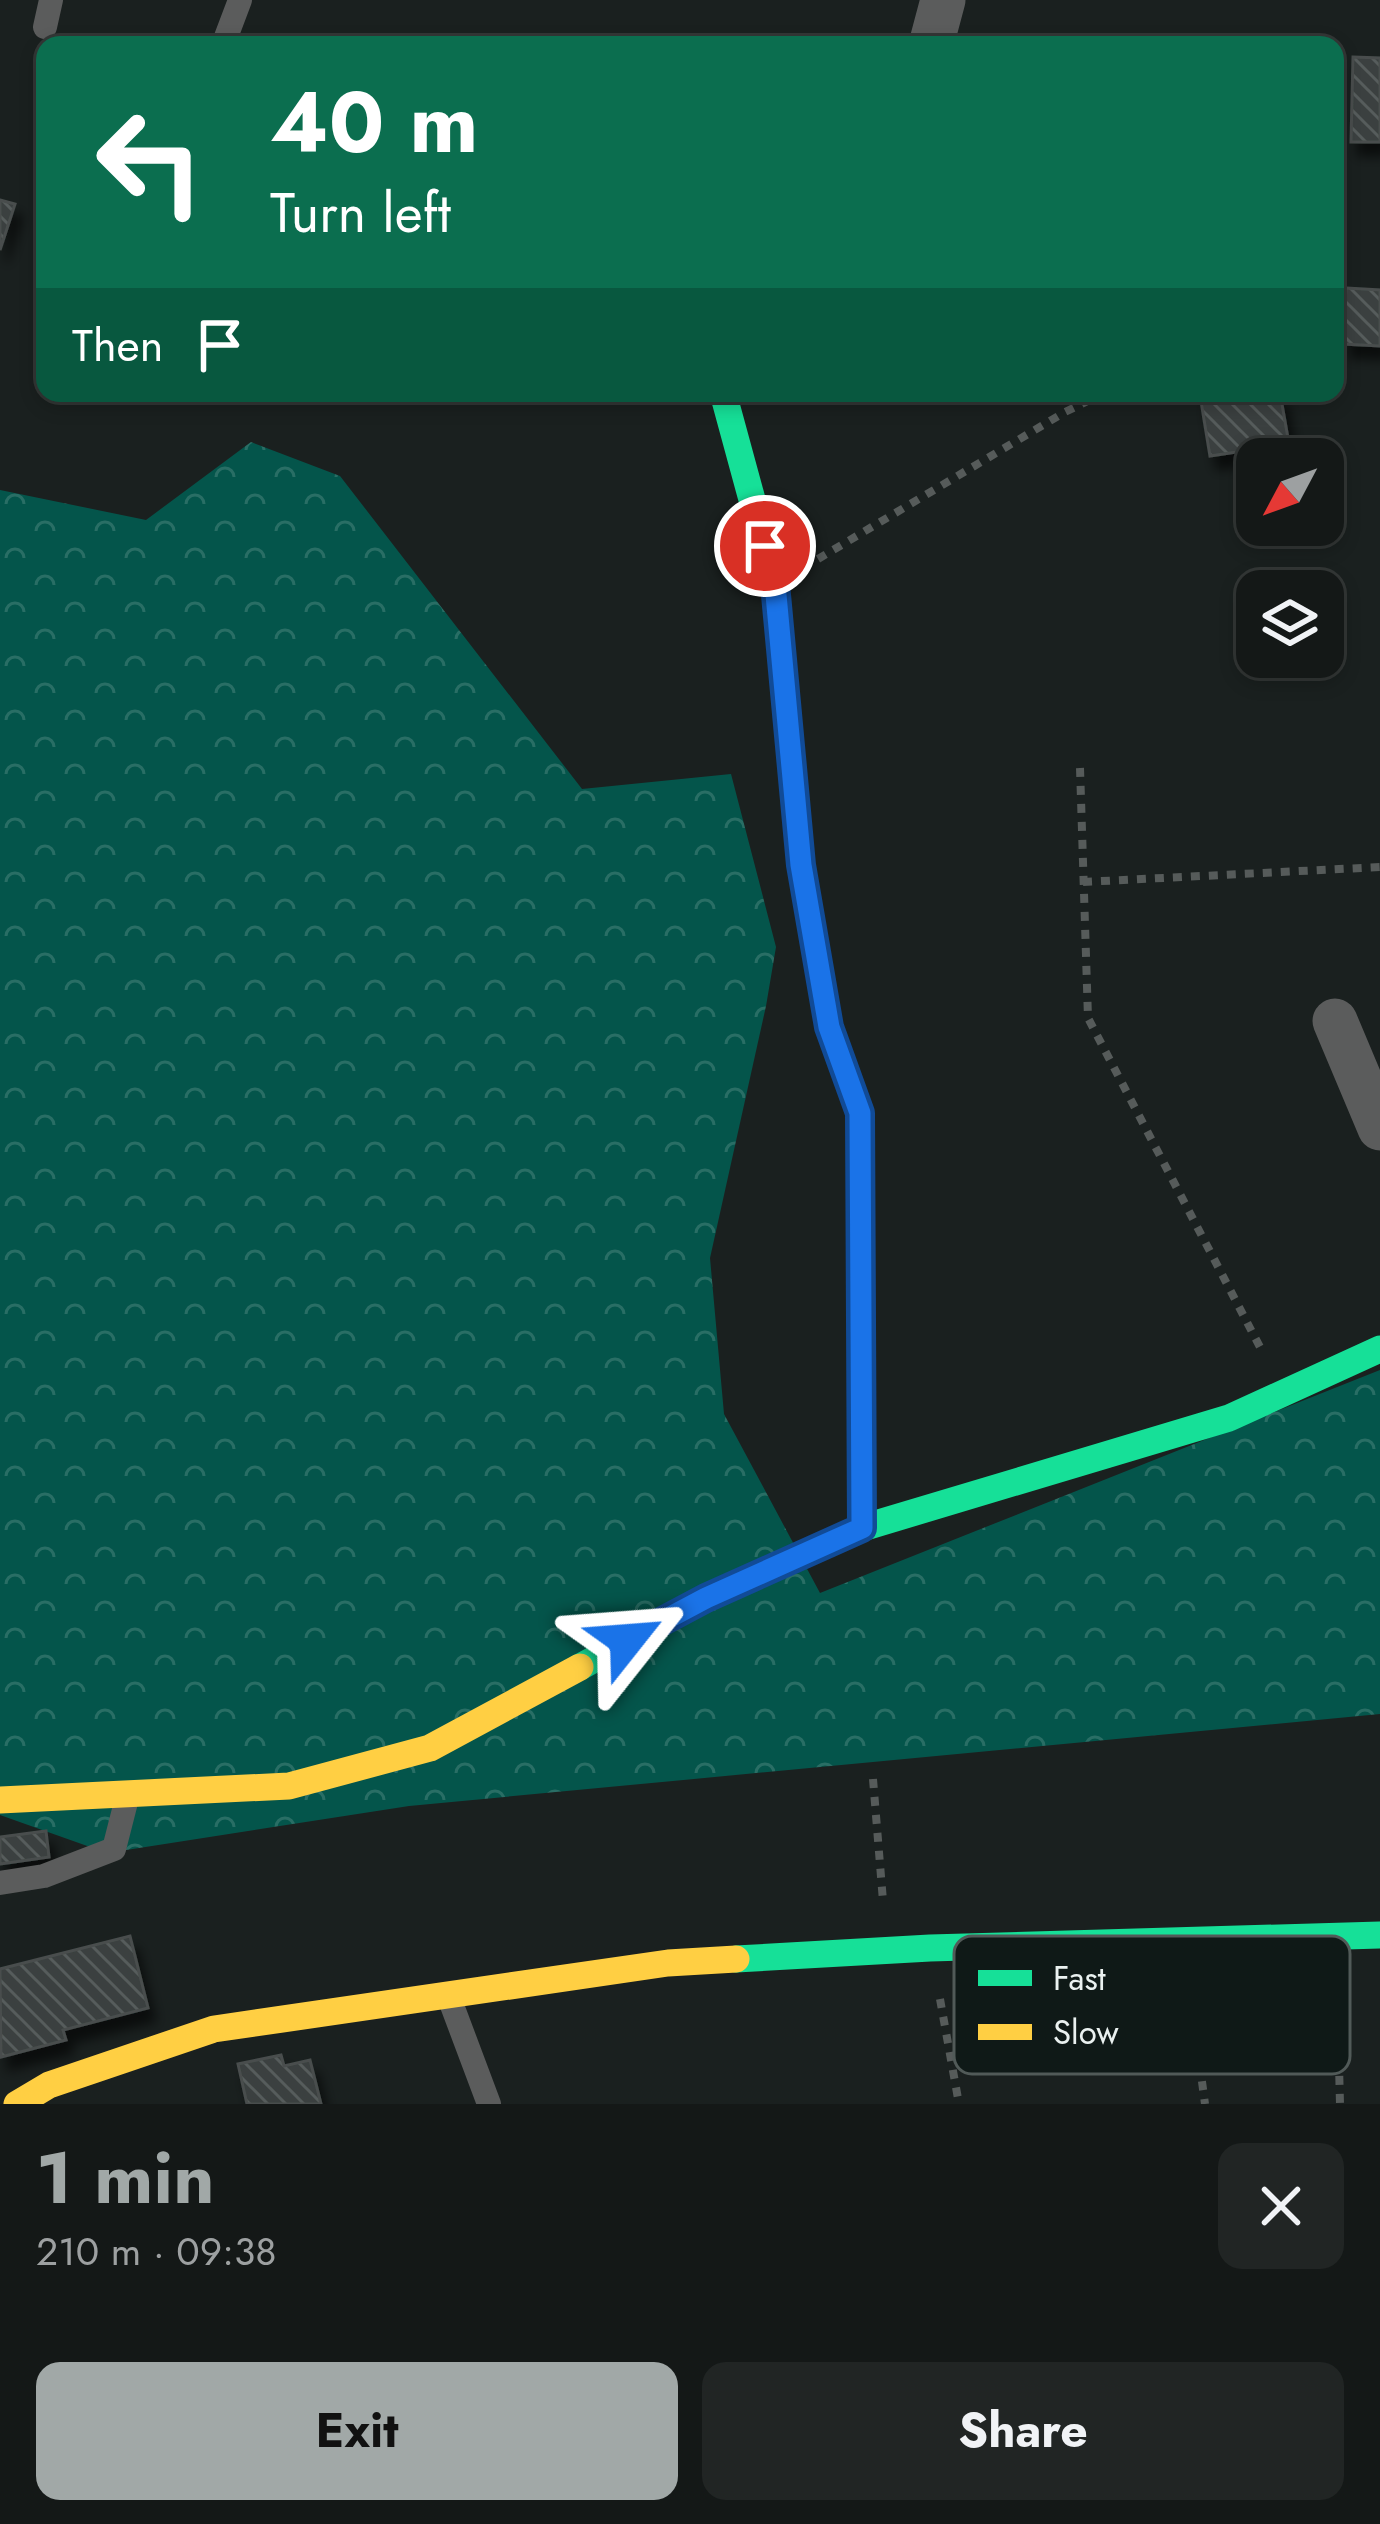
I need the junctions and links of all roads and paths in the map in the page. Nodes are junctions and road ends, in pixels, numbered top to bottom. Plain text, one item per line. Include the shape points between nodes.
1 (51, 0) edge
2 (240, 0) edge
3 (943, 0) edge
4 (45, 27) dead end
5 (227, 36) edge
6 (933, 36) edge
7 (725, 402) edge
8 (1086, 402) edge
9 (775, 584) junction
10 (1080, 768) dead end
11 (1380, 867) edge
12 (1083, 881) junction
13 (1335, 1021) dead end
14 (1380, 1128) edge
15 (1380, 1349) edge
16 (1284, 1393) junction
17 (862, 1528) junction
18 (873, 1779) dead end
19 (128, 1792) junction
20 (0, 1800) edge
21 (0, 1883) edge
22 (1380, 1935) edge
23 (1334, 1936) edge
24 (954, 1947) edge
25 (930, 1948) junction
26 (888, 1950) junction
27 (448, 1995) junction
28 (1201, 2074) edge
29 (1339, 2074) edge
30 (17, 2104) edge
31 (489, 2104) edge
32 (959, 2104) edge
33 (1205, 2104) edge
34 (1340, 2104) edge

1 - 4 lane
2 - 5 lane
3 - 6 street
7 - 9 street
8 - 9 path
9 - 17 street via 801,865 829,1027 860,1113
10 - 12 path
11 - 12 path
12 - 16 path via 1088,1018
13 - 14 street
15 - 16 street
16 - 17 street via 1229,1418
17 - 19 street via 706,1598 430,1748 289,1786
18 - 26 path
19 - 20 street
19 - 21 lane via 113,1849
22 - 23 street
24 - 25 street
25 - 26 street
25 - 32 path
26 - 27 street via 668,1963
27 - 30 street via 214,2030 49,2085
27 - 31 lane
28 - 33 path
29 - 34 path

